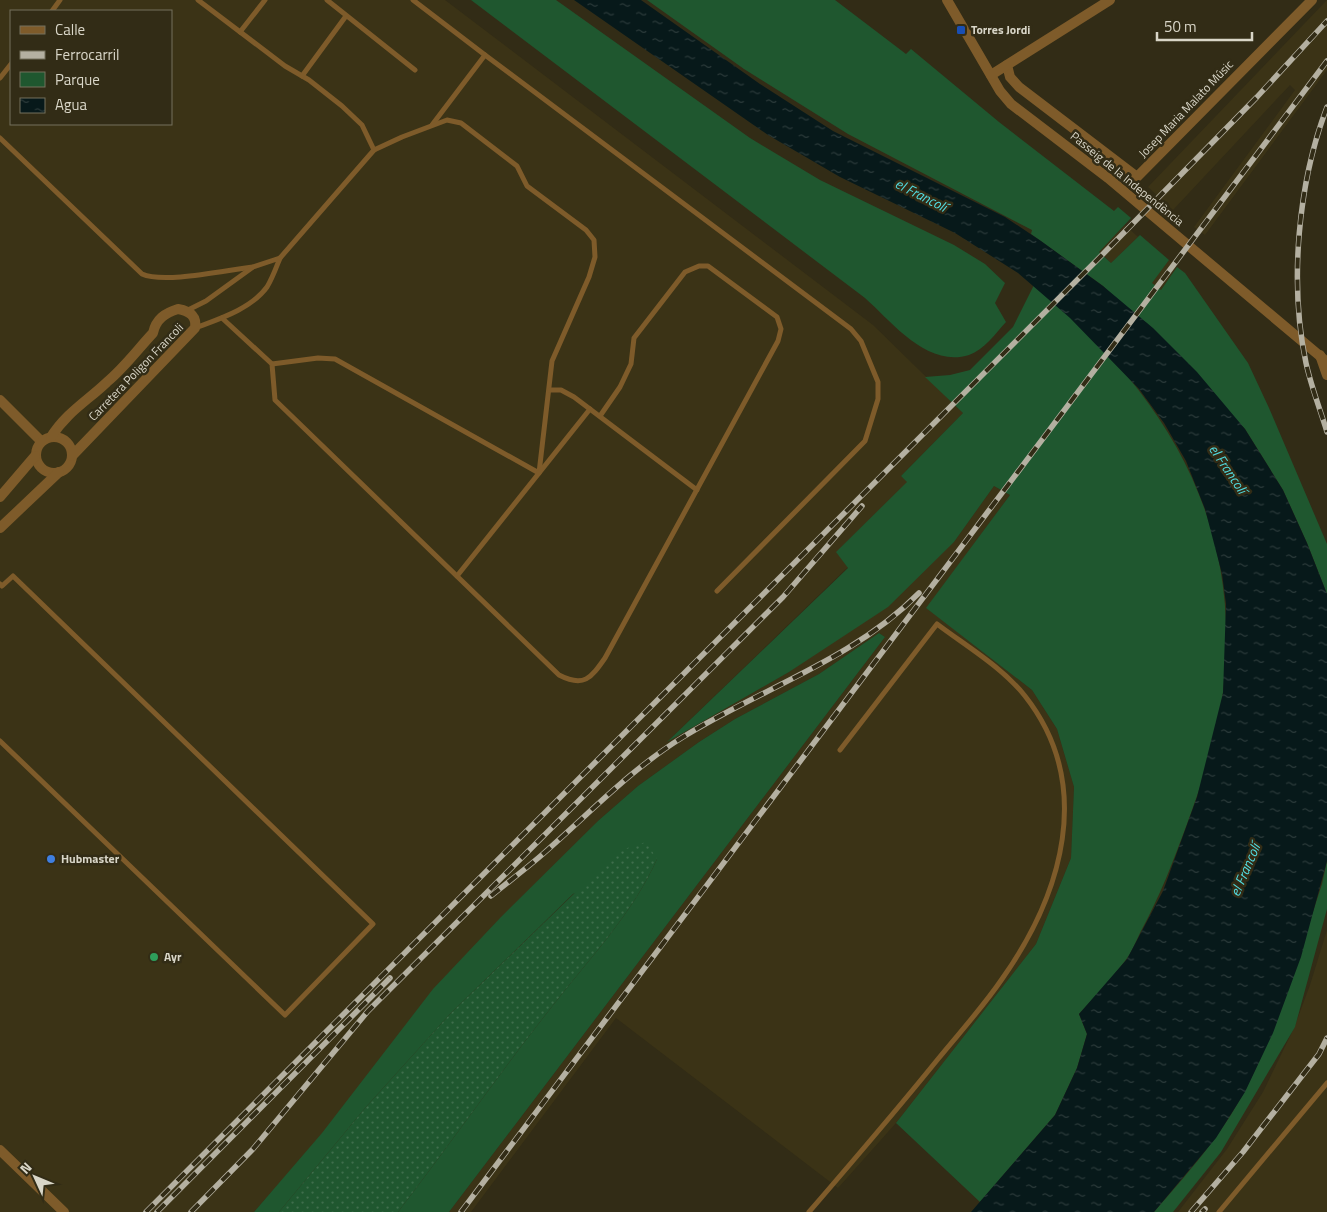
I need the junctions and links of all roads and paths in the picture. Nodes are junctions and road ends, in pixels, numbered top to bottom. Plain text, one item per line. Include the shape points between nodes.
1 (198, 0) edge
2 (265, 0) edge
3 (327, 0) edge
4 (414, 0) edge
5 (947, 0) edge
6 (1110, 0) edge
7 (1312, 0) edge
8 (346, 16) junction
9 (240, 32) junction
10 (486, 55) junction
11 (10, 65) edge
12 (1007, 65) junction
13 (415, 70) dead end
14 (991, 75) junction
15 (302, 76) junction
16 (0, 78) edge
17 (432, 125) junction
18 (0, 138) edge
19 (374, 150) junction
20 (280, 258) junction
21 (253, 267) junction
22 (186, 311) junction
23 (222, 318) junction
24 (195, 328) junction
25 (1323, 358) edge
26 (272, 364) junction
27 (1327, 375) edge
28 (550, 390) junction
29 (0, 400) edge
30 (590, 409) junction
31 (600, 416) junction
32 (46, 439) junction
33 (35, 456) junction
34 (72, 456) junction
35 (59, 472) junction
36 (539, 473) junction
37 (697, 490) junction
38 (0, 497) edge
39 (0, 528) edge
40 (457, 576) junction
41 (1, 586) edge
42 (717, 591) dead end
43 (0, 741) edge
44 (840, 750) dead end
45 (1327, 1083) edge
46 (0, 1150) edge
47 (64, 1212) edge
48 (809, 1212) edge
49 (1219, 1212) edge

1 - 9 lane
2 - 9 lane
3 - 8 lane
4 - 10 lane
5 - 14 street, Passeig de la Independència
6 - 12 street
7 - 12 street, Josep Maria Malato Músic via 1137,177 1019,87 1010,77
8 - 13 lane
8 - 15 lane
9 - 15 lane
10 - 17 lane
10 - 42 lane via 851,329 873,365 878,399 866,441
11 - 16 lane
12 - 14 street
14 - 25 street, Passeig de la Independència via 1011,104 1108,178
15 - 19 lane via 362,125
17 - 19 lane
17 - 28 lane via 446,120 461,123 517,166 527,186 586,230 594,240 595,257 591,270 552,361
18 - 21 lane via 142,274 152,278 173,277
19 - 20 lane
20 - 21 lane
20 - 23 lane via 266,287 252,300
21 - 22 lane via 206,301
22 - 24 street, Carretera Poligon Francoli via 196,322
22 - 32 street, Carretera Poligon Francoli via 178,309 162,317 154,326 153,333 127,361
23 - 24 lane
23 - 26 lane
24 - 34 street, Carretera Poligon Francoli
25 - 27 street, Passeig de la Independència
26 - 36 lane via 335,359
26 - 40 lane via 274,400
28 - 30 lane via 561,390 574,396
28 - 36 lane
29 - 32 street
30 - 31 lane
30 - 36 lane
31 - 37 lane
31 - 37 lane via 631,364 634,338 685,272 708,266 768,309 781,329 778,341
32 - 33 street
32 - 34 street via 66,441 72,449
33 - 35 street via 43,470
33 - 38 street
34 - 35 street via 68,466
35 - 39 street
36 - 40 lane
37 - 40 lane via 605,658 592,676 582,681 559,675
41 - 43 lane via 12,576 373,924 285,1015
44 - 48 lane via 936,624 1008,678 1038,715 1058,763 1064,787 1065,818 1062,850 1051,889 1030,936 1003,979
45 - 49 lane
46 - 47 street

